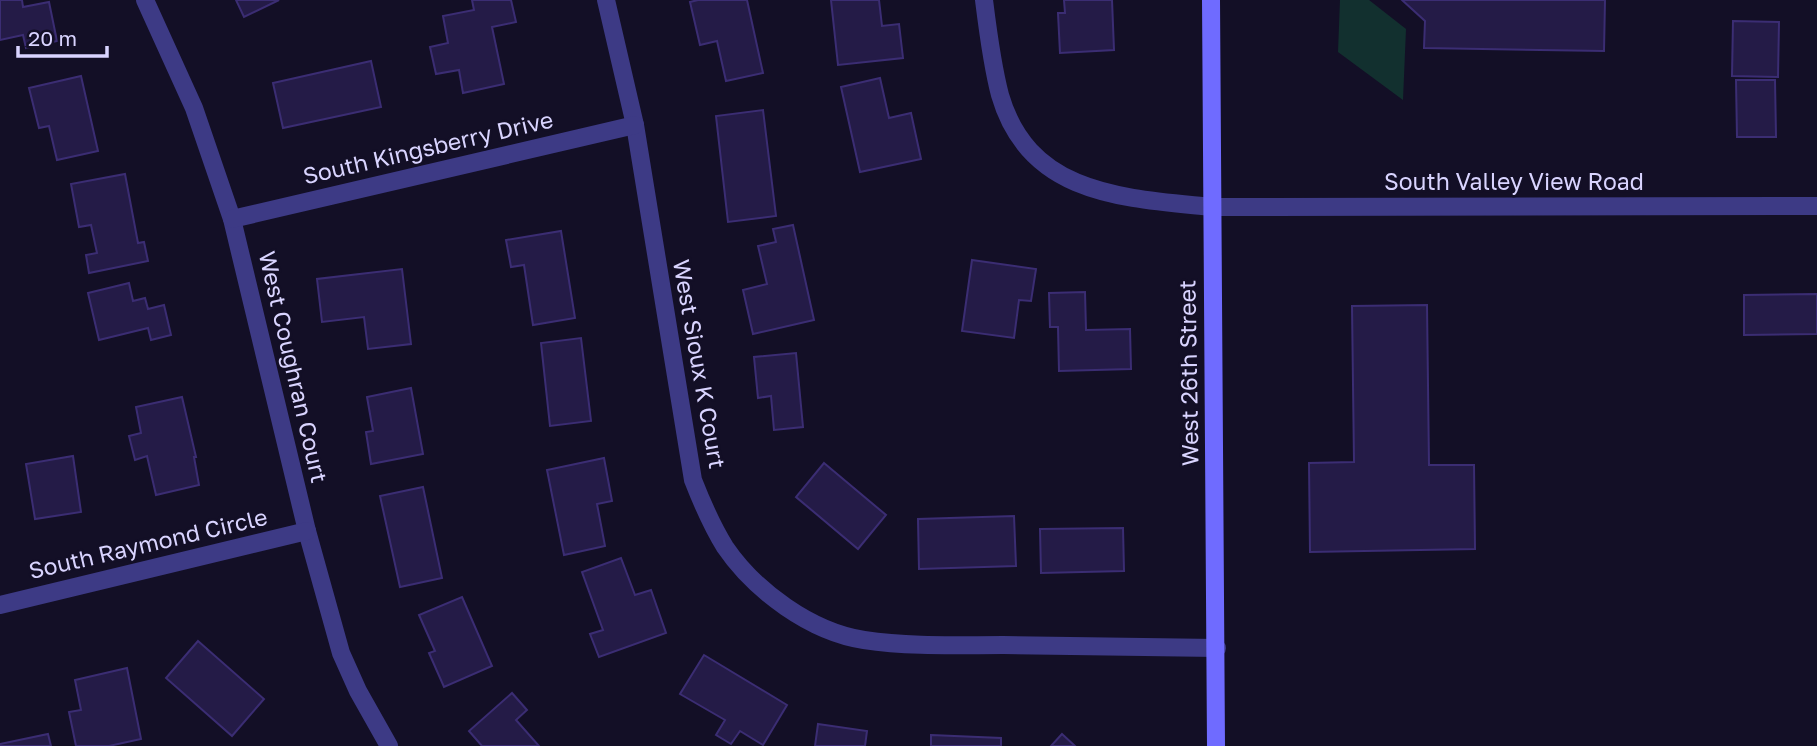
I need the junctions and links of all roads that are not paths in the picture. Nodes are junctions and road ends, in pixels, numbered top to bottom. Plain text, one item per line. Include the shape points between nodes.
1 (145, 0) edge
2 (606, 0) edge
3 (984, 0) edge
4 (1211, 0) edge
5 (635, 125) junction
6 (1817, 206) edge
7 (1212, 207) junction
8 (232, 219) junction
9 (307, 531) junction
10 (0, 605) edge
11 (1217, 648) junction
12 (389, 746) edge
13 (1216, 746) edge

1 - 8 street, West Coughran Court via 194,108
2 - 5 street, West Sioux K Court
3 - 7 street, South Valley View Road via 1001,97 1027,149 1049,169 1101,193
4 - 7 main road, West 26th Street
5 - 8 street, South Kingsberry Drive
5 - 11 street, West Sioux K Court via 693,480 726,548 749,575 825,629 863,640
6 - 7 street, South Valley View Road
7 - 11 main road, West 26th Street
8 - 9 street, West Coughran Court
9 - 10 street, South Raymond Circle
9 - 12 street, West Coughran Court via 341,653
11 - 13 main road, West 26th Street

